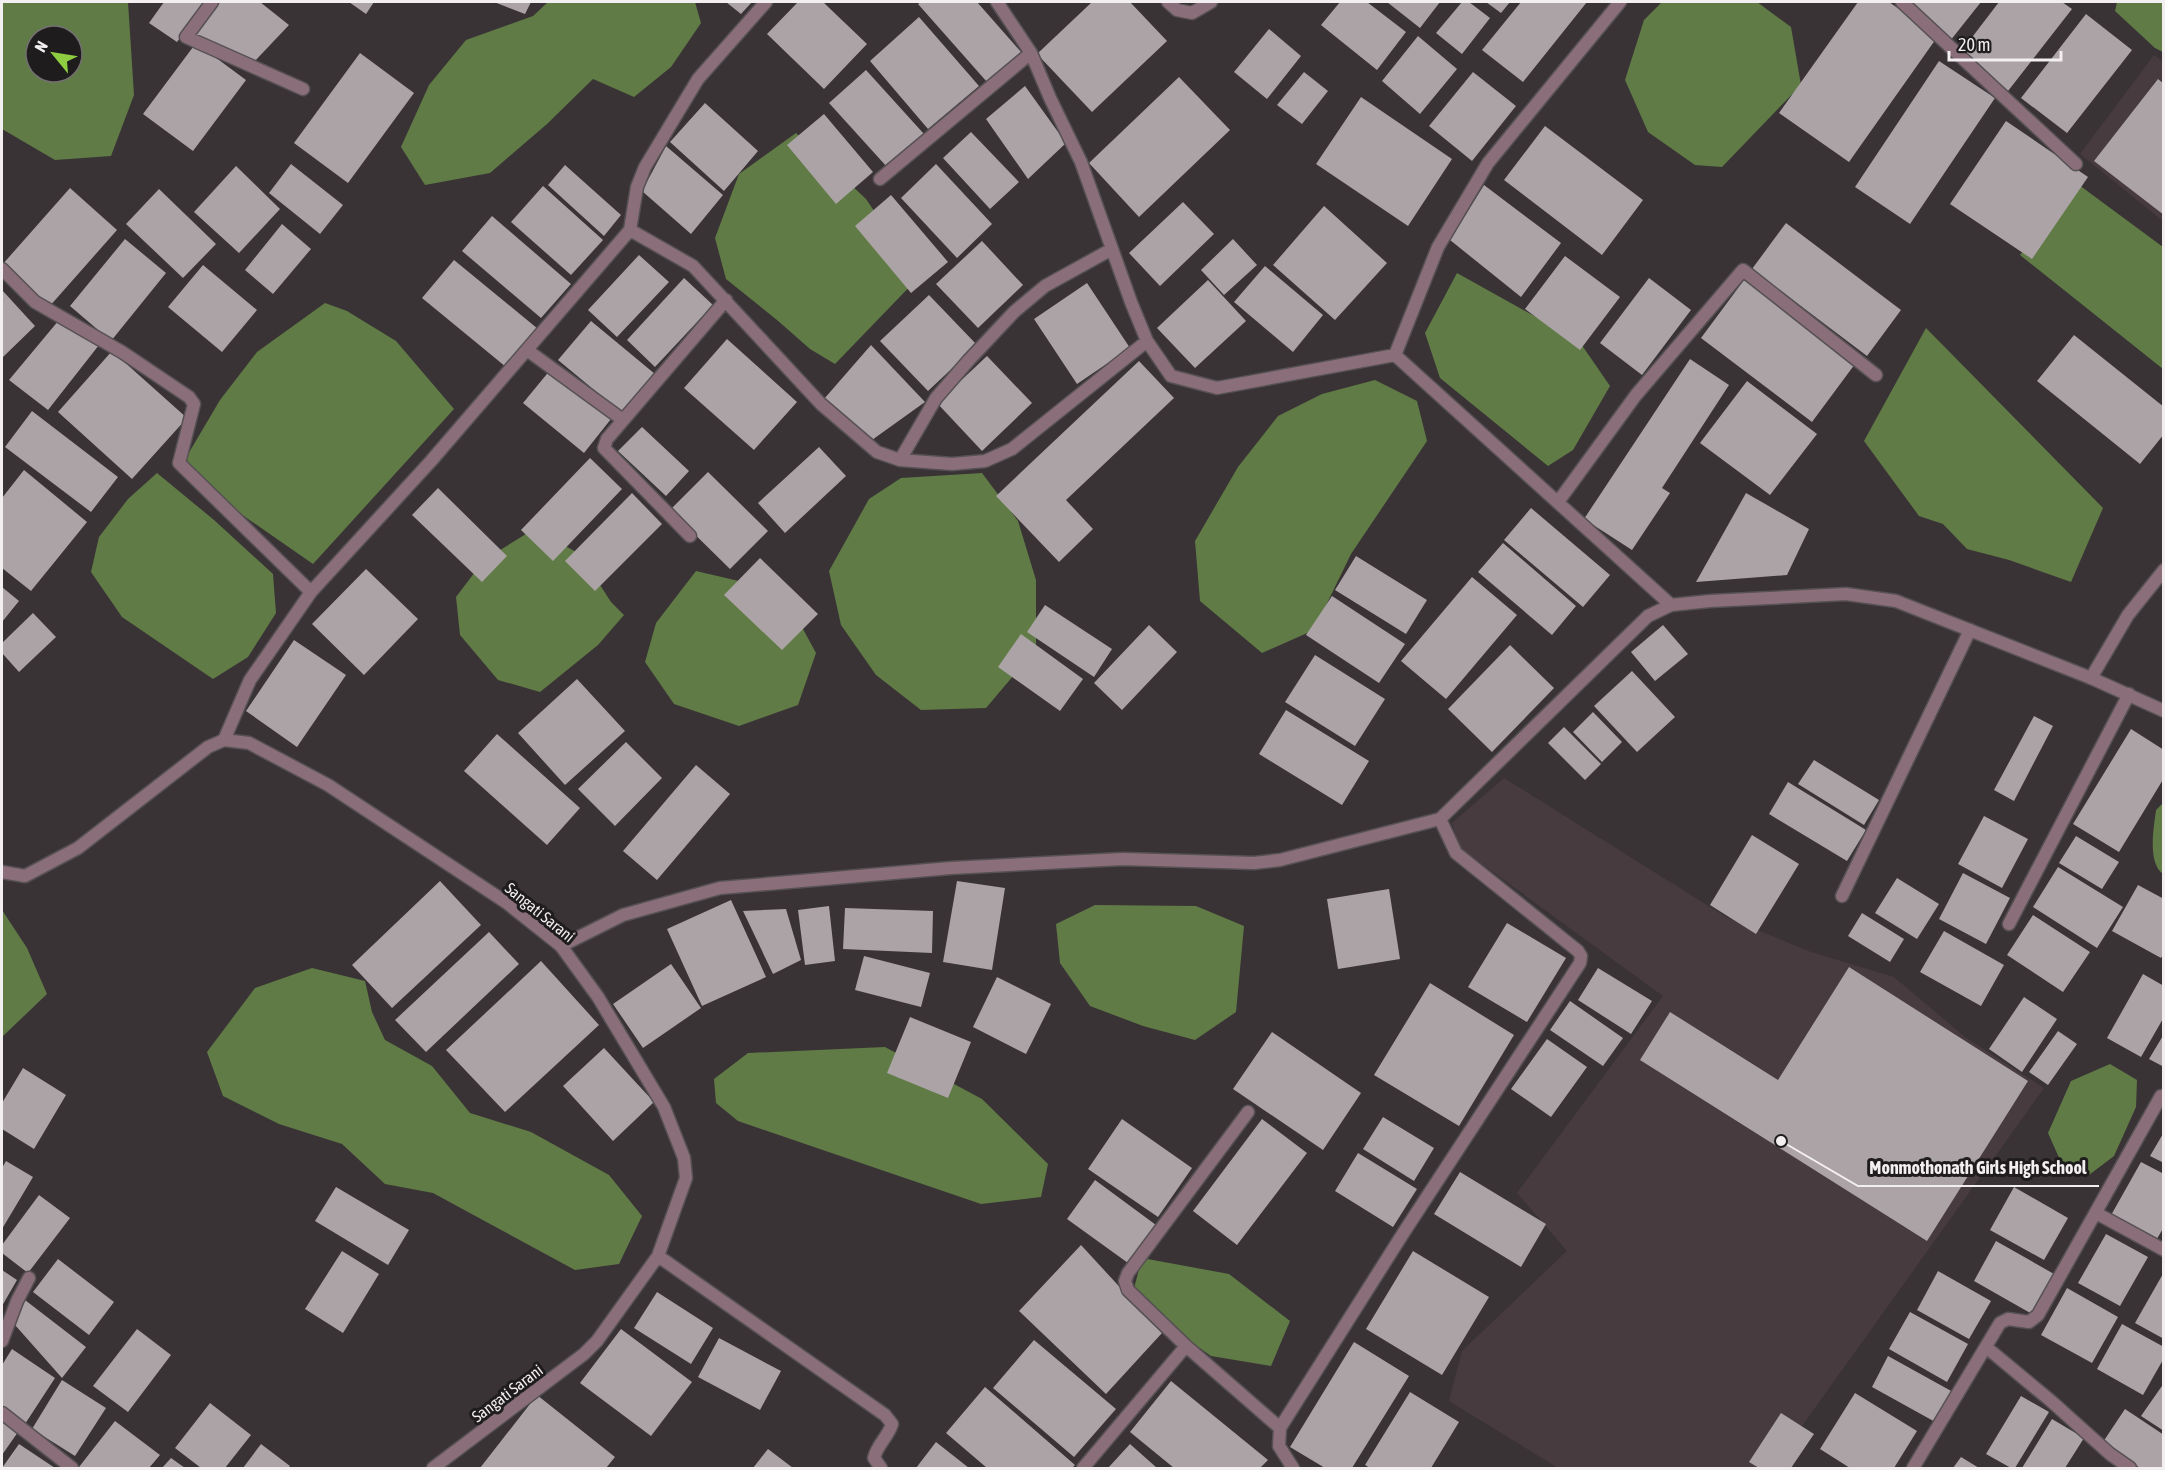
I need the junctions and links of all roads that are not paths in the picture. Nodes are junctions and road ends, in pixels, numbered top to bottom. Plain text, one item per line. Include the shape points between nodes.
1 (213, 2) edge
2 (766, 2) edge
3 (997, 2) edge
4 (1168, 2) edge
5 (1210, 2) edge
6 (1620, 2) edge
7 (1902, 2) edge
8 (1031, 53) junction
9 (303, 89) dead end
10 (2076, 164) dead end
11 (880, 179) dead end
12 (630, 230) junction
13 (1112, 249) junction
14 (2, 269) edge
15 (726, 300) junction
16 (1147, 341) junction
17 (527, 350) junction
18 (1395, 355) junction
19 (1876, 375) dead end
20 (623, 420) junction
21 (900, 460) junction
22 (1558, 502) junction
23 (690, 536) dead end
24 (2163, 570) edge
25 (311, 592) junction
26 (1671, 605) junction
27 (1970, 630) junction
28 (2091, 678) junction
29 (2128, 694) junction
30 (2163, 711) edge
31 (224, 740) junction
32 (1440, 819) junction
33 (2, 872) edge
34 (1842, 896) dead end
35 (2009, 924) dead end
36 (561, 946) junction
37 (2161, 1095) dead end
38 (1248, 1112) dead end
39 (2096, 1213) junction
40 (2163, 1250) edge
41 (658, 1256) junction
42 (29, 1278) dead end
43 (2, 1341) edge
44 (1186, 1346) junction
45 (1986, 1347) junction
46 (2, 1413) edge
47 (1280, 1428) junction
48 (72, 1468) edge
49 (433, 1468) edge
50 (881, 1468) edge
51 (1083, 1468) edge
52 (1293, 1468) edge
53 (1913, 1468) edge
54 (2130, 1468) edge

1 - 9 street via 186,37
2 - 12 street via 698,78 645,167 637,187
3 - 8 street
4 - 5 street via 1177,10 1192,13
6 - 18 street via 1488,163 1438,247
7 - 10 street
8 - 11 street
8 - 13 street via 1082,162
12 - 15 street via 693,266
12 - 17 street
13 - 16 street
13 - 21 street via 1045,286 1014,312 936,398
14 - 25 street via 35,302 122,352 189,397 194,404 193,413 179,463
15 - 20 street
15 - 21 street via 821,404 877,452
16 - 18 street via 1171,376 1216,388
16 - 21 street via 1012,449 985,461 952,464
17 - 20 street
17 - 25 street
18 - 22 street
19 - 22 street via 1743,270 1636,395
20 - 23 street via 604,448
22 - 26 street
24 - 28 street via 2128,615
25 - 31 street via 250,680
26 - 27 street via 1846,594 1896,601
26 - 32 street via 1648,616
27 - 28 street
27 - 34 street
28 - 29 street
29 - 30 street
29 - 35 street
31 - 33 street via 208,747 78,848 25,876
31 - 36 street, Sangati Sarani via 249,743 328,785 507,903
32 - 36 street via 1280,860 1254,863 1123,859 951,868 720,888 623,915
32 - 47 street via 1456,853 1578,951 1580,963
36 - 41 street, Sangati Sarani via 598,997 664,1107 684,1158 686,1178
37 - 39 street
38 - 44 street via 1125,1281 1128,1290
39 - 40 street
39 - 45 street via 2038,1316 2029,1322 2008,1319 2000,1323
41 - 49 street, Sangati Sarani via 584,1354
41 - 50 street via 885,1415 892,1424 874,1458
42 - 43 street
44 - 47 street
44 - 51 street
45 - 53 street
45 - 54 street
46 - 48 street
47 - 52 street via 1279,1446

